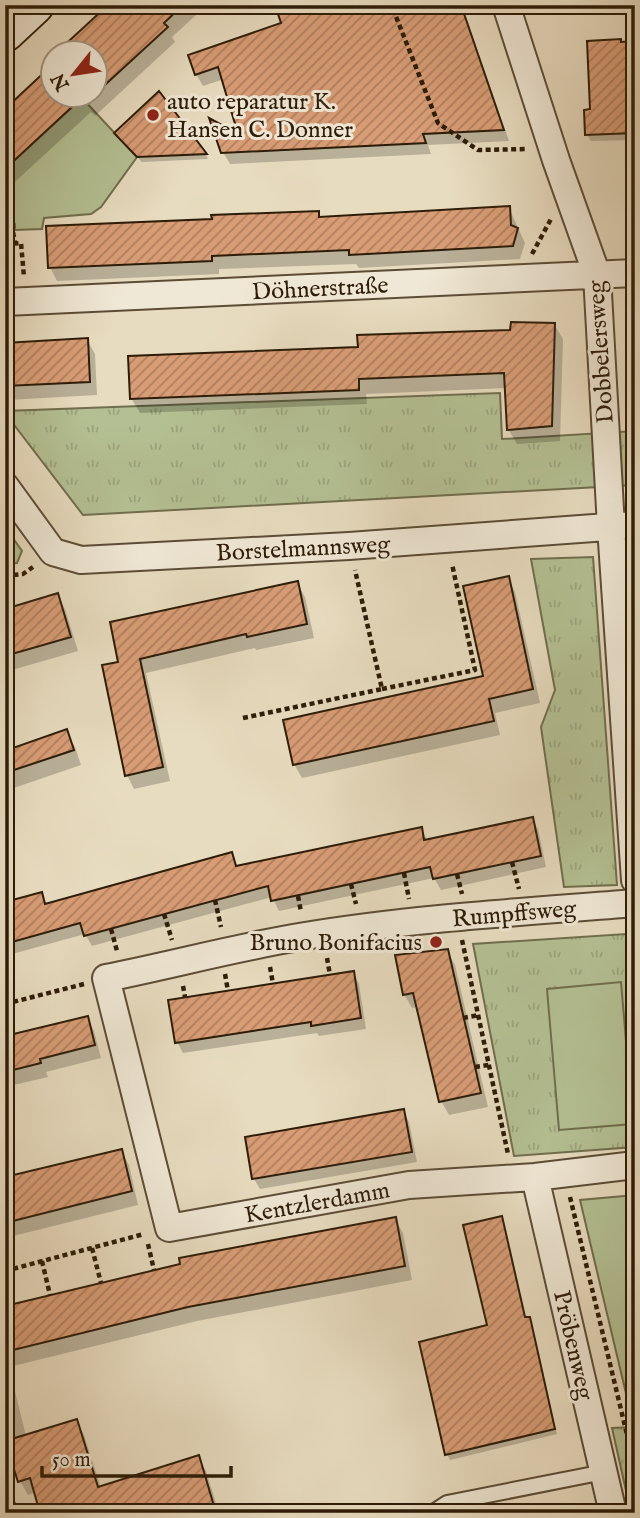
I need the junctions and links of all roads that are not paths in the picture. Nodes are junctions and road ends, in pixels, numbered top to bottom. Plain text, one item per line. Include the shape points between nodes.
1 (34, 5) edge
2 (506, 5) edge
3 (5, 32) edge
4 (635, 273) edge
5 (597, 275) junction
6 (5, 302) edge
7 (5, 486) edge
8 (623, 526) edge
9 (635, 880) edge
10 (635, 903) edge
11 (635, 1165) edge
12 (524, 1178) junction
13 (157, 1231) joint
14 (604, 1472) junction
15 (432, 1513) edge
16 (613, 1513) edge

1 - 3 street
2 - 5 street, Dobbelersweg
4 - 5 street, Döhnerstraße
5 - 6 street, Döhnerstraße
5 - 8 street, Dobbelersweg
7 - 8 street, Borstelmannsweg via 53,552 81,560
8 - 9 street, Dobbelersweg
10 - 13 street, Rumpffsweg via 457,917 265,943 106,978
11 - 12 street, Kentzlerdamm
12 - 13 street, Kentzlerdamm via 409,1185
12 - 14 street, Pröbenweg
14 - 15 lane via 447,1503
14 - 16 street, Pröbenweg

